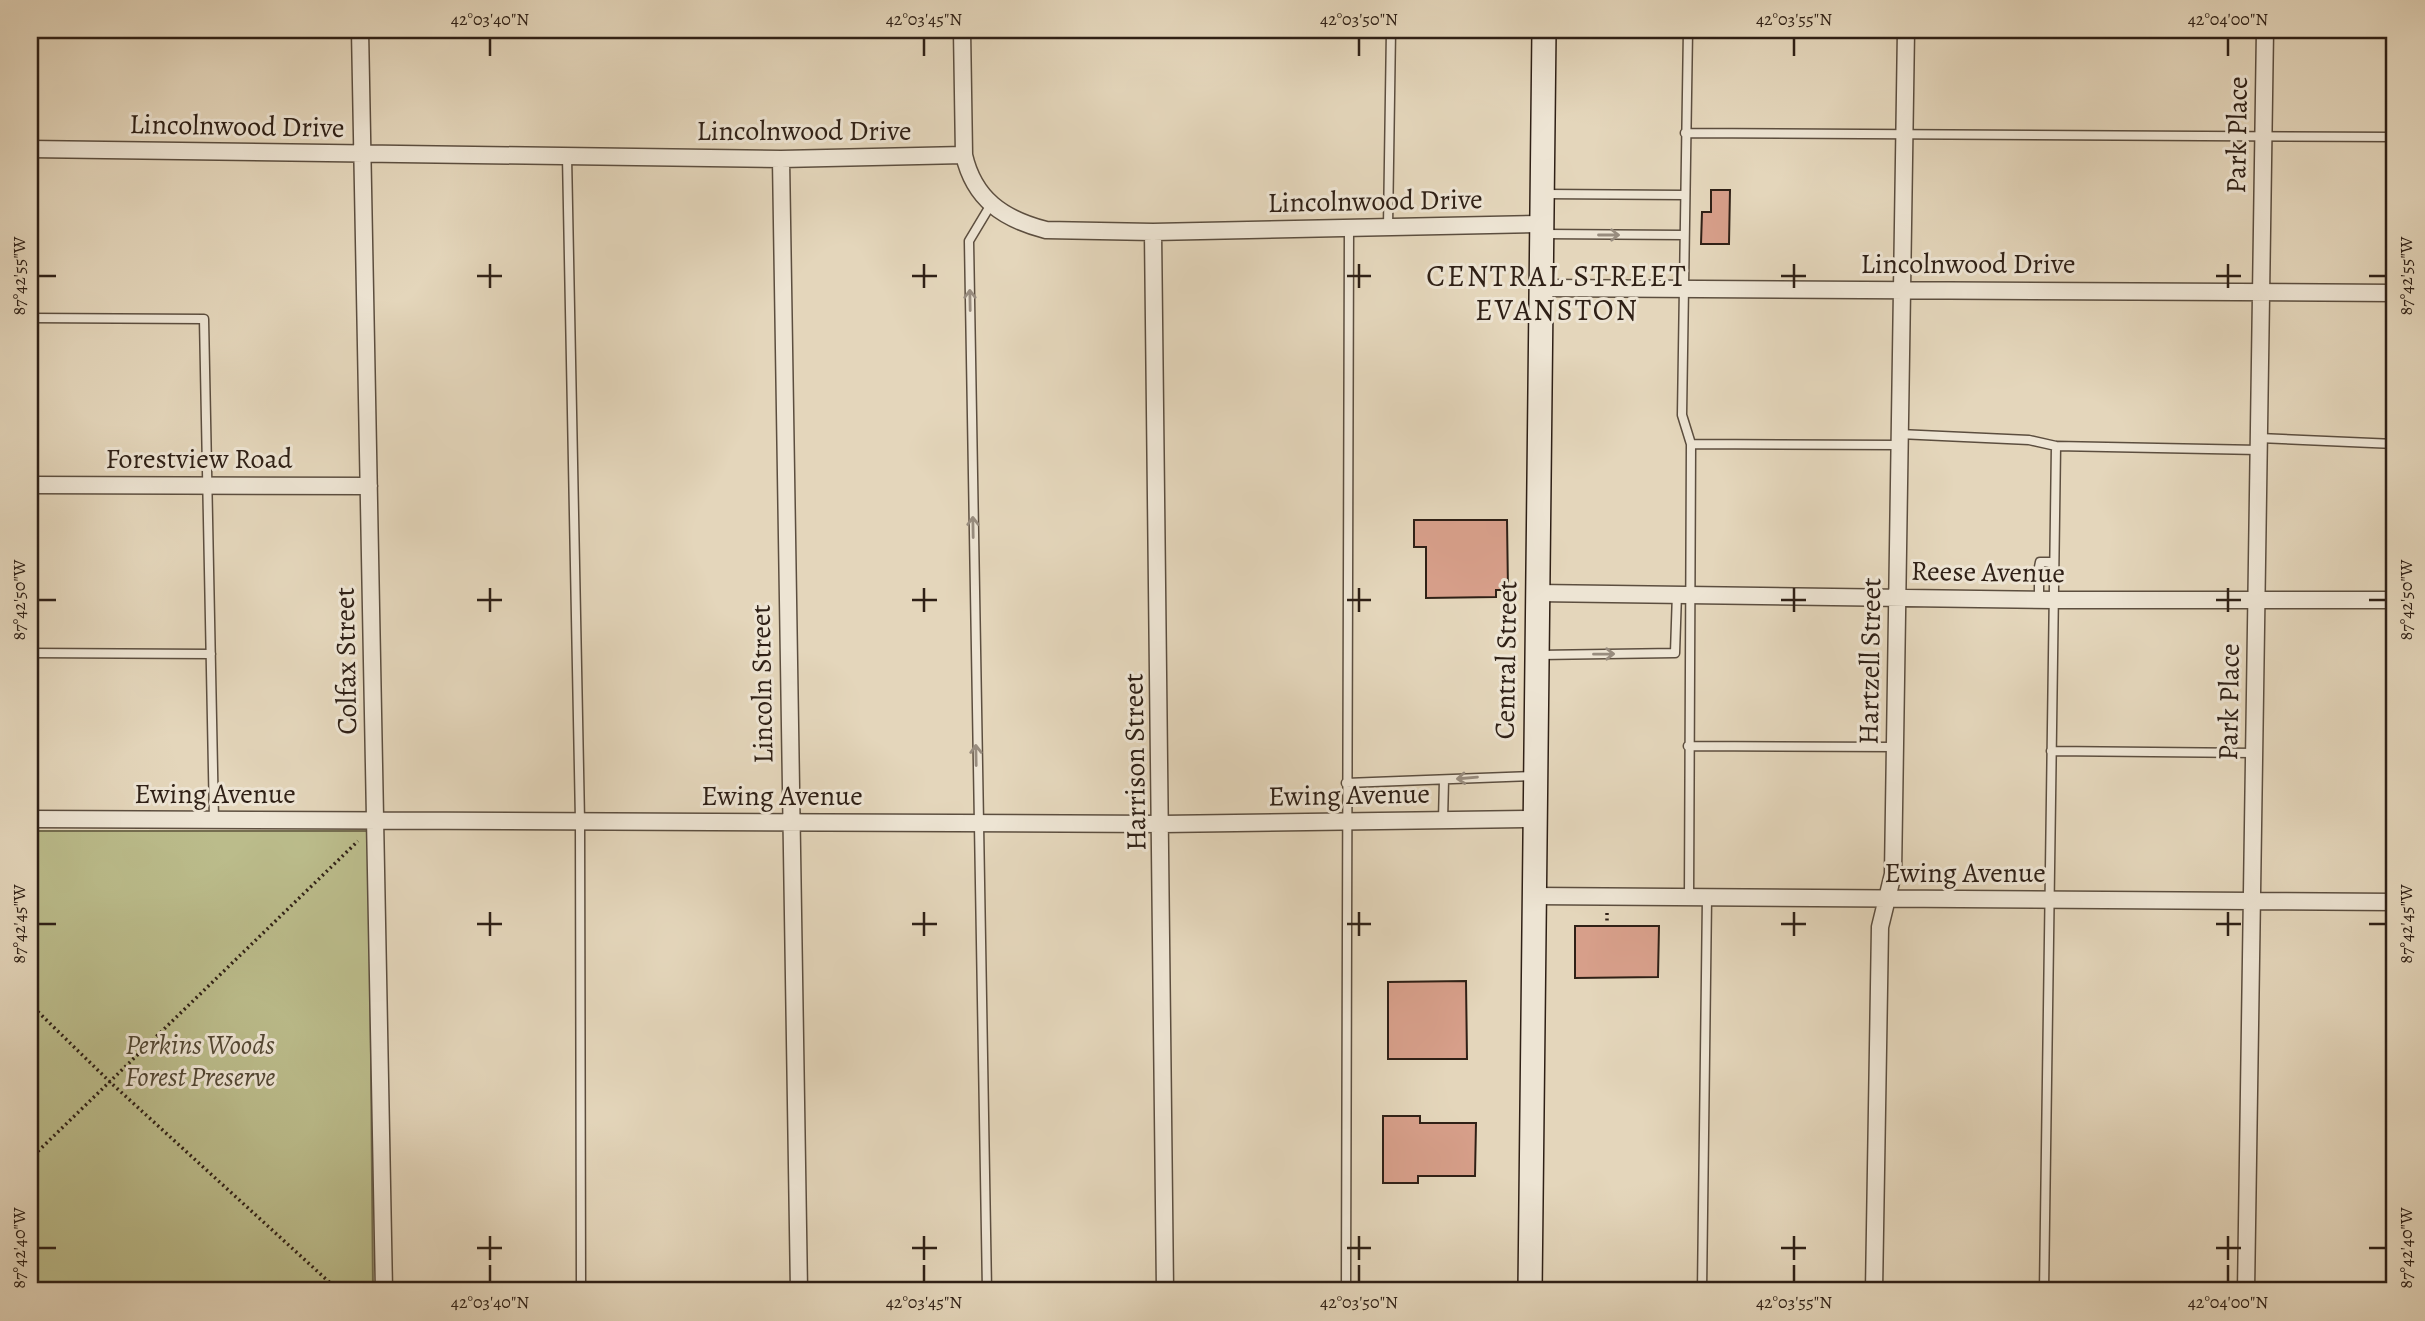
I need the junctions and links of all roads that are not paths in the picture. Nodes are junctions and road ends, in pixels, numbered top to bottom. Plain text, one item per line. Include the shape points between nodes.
1 (360, 30) edge
2 (962, 30) edge
3 (1391, 30) edge
4 (1544, 30) edge
5 (1688, 30) edge
6 (1906, 30) edge
7 (2265, 30) edge
8 (1685, 133) junction
9 (1906, 135) junction
10 (2264, 136) junction
11 (2395, 137) edge
12 (30, 149) edge
13 (362, 154) junction
14 (964, 155) junction
15 (567, 156) junction
16 (781, 159) junction
17 (1542, 194) junction
18 (1685, 195) junction
19 (990, 206) junction
20 (1388, 227) junction
21 (1349, 228) junction
22 (1541, 229) junction
23 (1153, 232) junction
24 (1684, 235) junction
25 (1540, 288) junction
26 (1683, 289) junction
27 (1902, 290) junction
28 (2261, 292) junction
29 (2395, 293) edge
30 (30, 318) edge
31 (1899, 439) junction
32 (1691, 444) junction
33 (2259, 444) junction
34 (2395, 444) edge
35 (2056, 446) junction
36 (30, 485) edge
37 (207, 486) junction
38 (369, 486) junction
39 (2054, 562) junction
40 (1537, 593) junction
41 (1684, 593) junction
42 (1897, 596) junction
43 (2046, 600) junction
44 (2257, 600) junction
45 (2395, 600) edge
46 (30, 653) edge
47 (211, 654) junction
48 (1536, 655) junction
49 (1688, 746) junction
50 (1895, 747) junction
51 (2051, 751) junction
52 (2255, 753) junction
53 (1535, 775) junction
54 (1444, 780) junction
55 (1346, 783) junction
56 (30, 819) edge
57 (1535, 819) junction
58 (214, 820) junction
59 (1443, 820) junction
60 (375, 821) junction
61 (580, 821) junction
62 (1346, 821) junction
63 (790, 822) junction
64 (977, 823) junction
65 (1162, 824) junction
66 (1534, 896) junction
67 (1689, 897) junction
68 (1707, 898) junction
69 (1887, 899) junction
70 (2050, 900) junction
71 (2252, 901) junction
72 (2395, 902) edge
73 (384, 1291) edge
74 (582, 1291) edge
75 (799, 1291) edge
76 (987, 1291) edge
77 (1165, 1291) edge
78 (1346, 1291) edge
79 (1530, 1291) edge
80 (1702, 1291) edge
81 (1874, 1291) edge
82 (2044, 1291) edge
83 (2246, 1291) edge

1 - 13 street, Colfax Street
2 - 14 street
3 - 20 lane
4 - 17 main road, Central Street
5 - 8 lane
6 - 9 street, Hartzell Street
7 - 10 street, Park Place
8 - 9 lane
8 - 18 lane
9 - 10 lane
9 - 27 street, Hartzell Street
10 - 11 lane
10 - 28 street, Park Place
12 - 13 street, Lincolnwood Drive
13 - 15 street, Lincolnwood Drive
13 - 38 street, Colfax Street
14 - 16 street, Lincolnwood Drive
14 - 19 street via 975,189
15 - 16 street, Lincolnwood Drive
15 - 61 lane
16 - 63 street, Lincoln Street
17 - 18 lane
17 - 22 main road, Central Street
18 - 24 lane
19 - 23 street, Lincolnwood Drive via 1046,230
64 -> 19 lane via 969,241
20 - 21 street, Lincolnwood Drive
20 - 22 street, Lincolnwood Drive
21 - 23 street, Lincolnwood Drive
21 - 55 lane
22 -> 24 lane
22 - 25 main road, Central Street
23 - 65 street, Harrison Street
24 - 26 lane
25 - 26 street, Lincolnwood Drive
25 - 40 main road, Central Street
26 - 27 street, Lincolnwood Drive
26 - 32 lane via 1682,415
27 - 28 street, Lincolnwood Drive
27 - 31 street, Hartzell Street
28 - 29 street, Lincolnwood Drive
28 - 33 street, Park Place
30 - 37 lane via 204,319
31 - 32 lane
31 - 35 lane via 2029,440
31 - 42 street, Hartzell Street
32 - 41 lane
33 - 34 lane
33 - 35 lane
33 - 44 street, Park Place
35 - 39 lane
36 - 37 street, Forestview Road
37 - 38 street, Forestview Road
37 - 47 lane
38 - 60 street, Colfax Street
39 - 43 lane
39 - 43 lane via 2040,562
40 - 41 street, Reese Avenue
40 - 48 main road, Central Street
41 - 42 street, Reese Avenue
48 -> 41 lane via 1675,653
41 - 49 lane
42 - 43 street, Reese Avenue
42 - 50 street, Hartzell Street
43 - 44 street, Reese Avenue
43 - 51 lane
44 - 45 street, Reese Avenue
44 - 52 street, Park Place
46 - 47 lane
47 - 58 lane
48 - 53 main road, Central Street
49 - 50 lane
49 - 67 lane
50 - 69 street, Hartzell Street via 1893,874
51 - 52 lane
51 - 70 lane
52 - 71 street, Park Place
53 -> 54 lane
53 - 57 main road, Central Street
54 - 55 lane
54 - 59 lane
55 - 62 lane
56 - 58 street, Ewing Avenue
57 - 59 street, Ewing Avenue
57 - 66 main road, Central Street
58 - 60 street, Ewing Avenue
59 - 62 street, Ewing Avenue
60 - 61 street, Ewing Avenue
60 - 73 street, Colfax Street
61 - 63 street, Ewing Avenue
61 - 74 lane
62 - 65 street, Ewing Avenue
62 - 78 lane
63 - 64 street, Ewing Avenue
63 - 75 street, Lincoln Street
64 - 65 street, Ewing Avenue
64 - 76 lane
65 - 77 street, Harrison Street
66 - 67 street, Ewing Avenue
66 - 79 main road, Central Street
67 - 68 street, Ewing Avenue
68 - 69 street, Ewing Avenue
68 - 80 lane
69 - 70 street, Ewing Avenue
69 - 81 street, Hartzell Street via 1880,927
70 - 71 street, Ewing Avenue
70 - 82 lane
71 - 72 street, Ewing Avenue
71 - 83 street, Park Place

